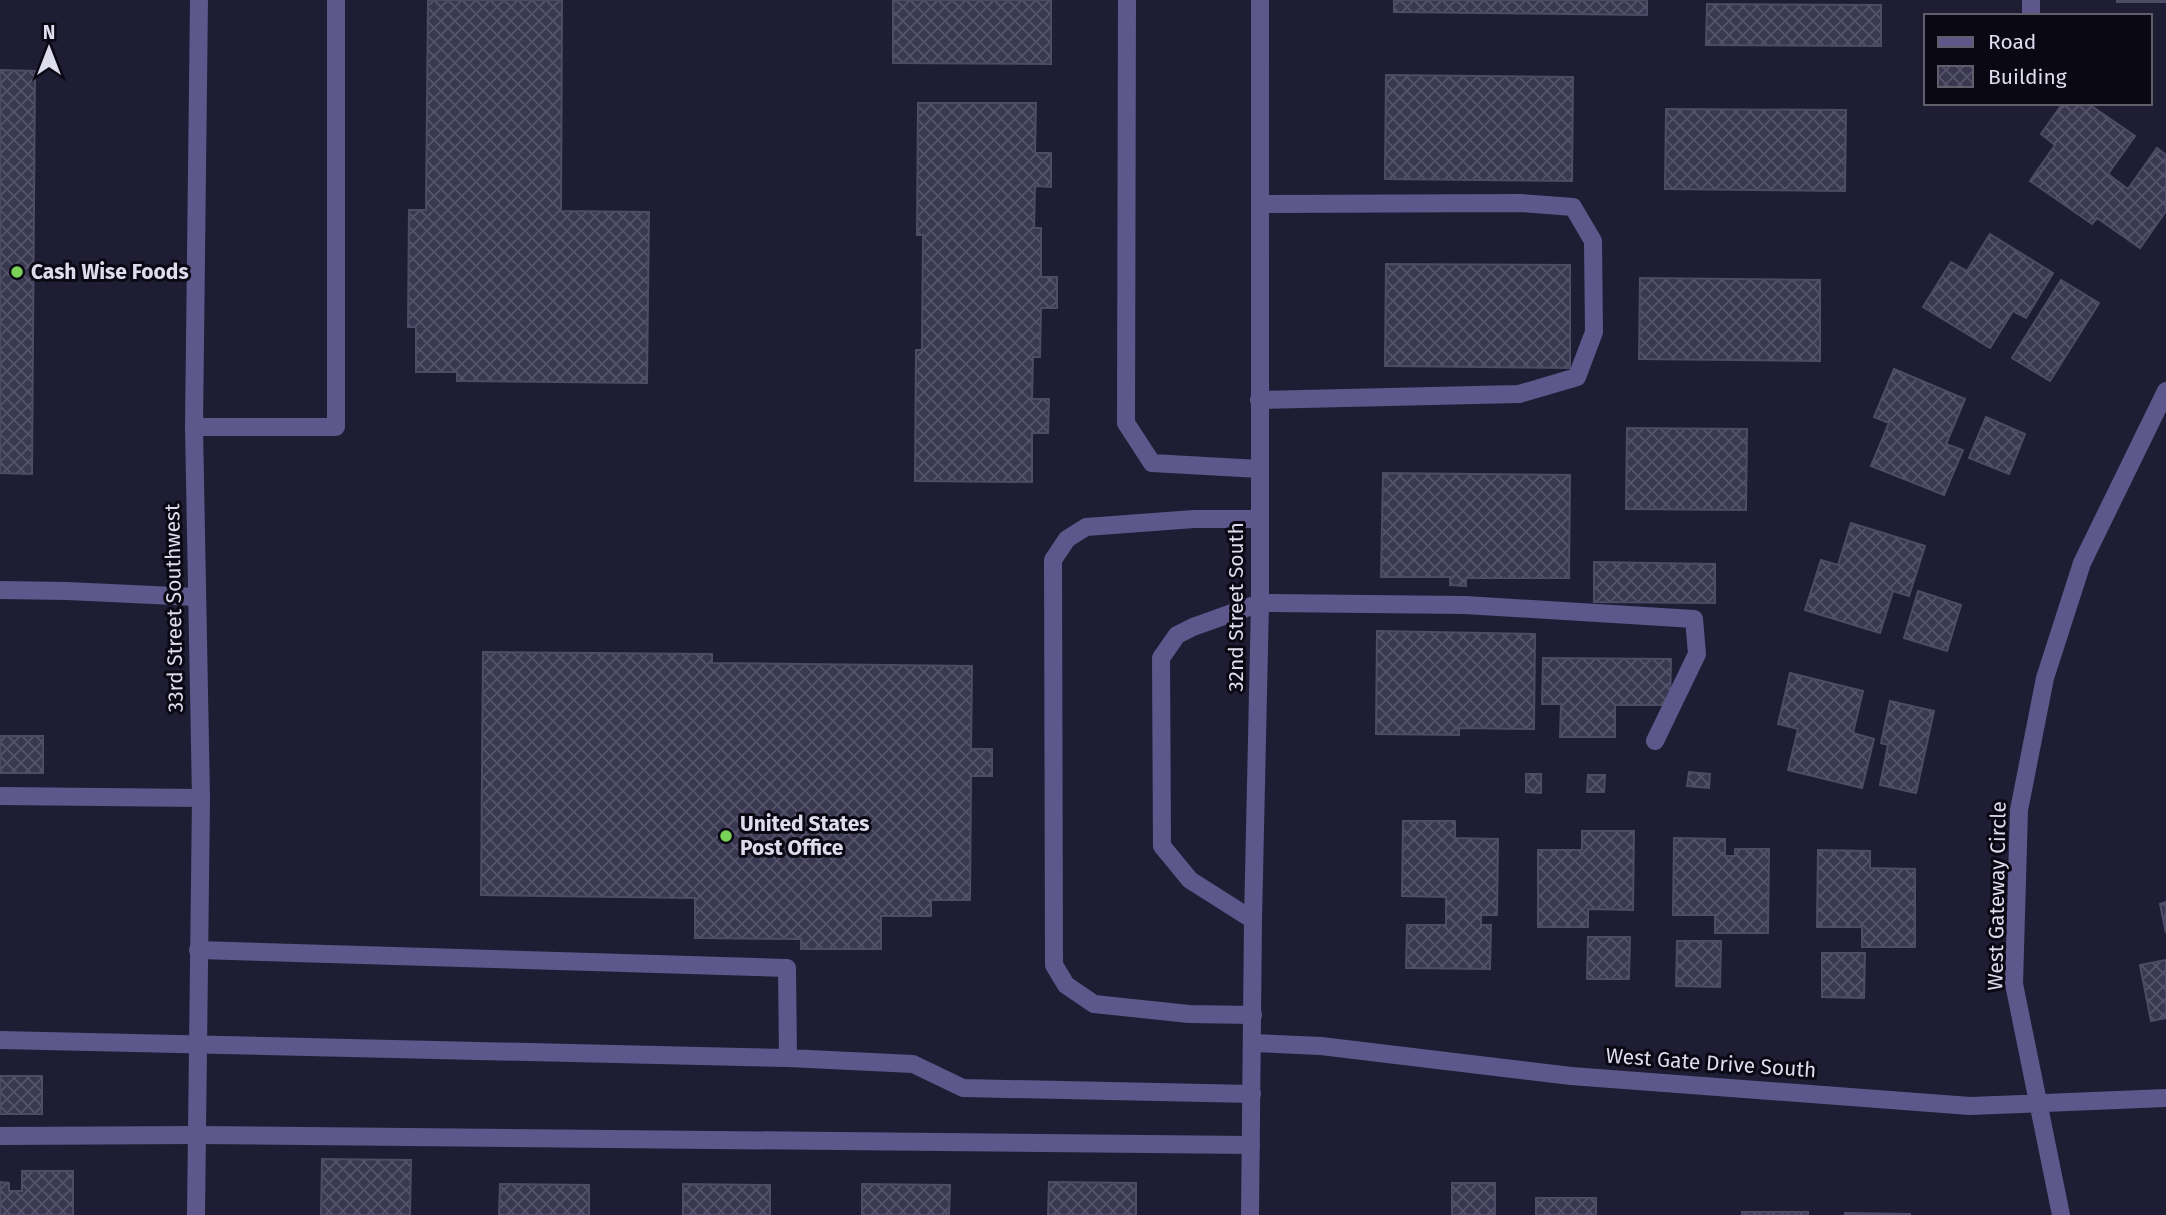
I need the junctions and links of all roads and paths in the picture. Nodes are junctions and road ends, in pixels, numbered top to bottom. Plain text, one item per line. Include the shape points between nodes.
1 (199, 0) edge
2 (336, 0) edge
3 (1127, 0) edge
4 (1260, 0) edge
5 (1260, 204) junction
6 (2166, 391) edge
7 (1259, 400) junction
8 (194, 427) junction
9 (1259, 469) junction
10 (1259, 519) junction
11 (0, 590) edge
12 (196, 597) junction
13 (1260, 603) junction
14 (1655, 741) dead end
15 (0, 796) edge
16 (201, 798) junction
17 (1253, 920) junction
18 (198, 950) junction
19 (1253, 1015) junction
20 (0, 1040) edge
21 (197, 1043) junction
22 (1253, 1043) junction
23 (788, 1058) junction
24 (1252, 1094) junction
25 (2166, 1098) edge
26 (2040, 1103) junction
27 (197, 1135) junction
28 (0, 1136) edge
29 (1251, 1145) junction
30 (196, 1215) edge
31 (1250, 1215) edge
32 (2061, 1215) edge

1 - 8 street, 33rd Street Southwest
2 - 8 street via 336,427
3 - 9 street via 1126,422 1152,463
4 - 5 street, 32nd Street South
5 - 7 street, 32nd Street South
5 - 7 street via 1521,202 1573,207 1593,241 1594,332 1577,377 1519,394
6 - 26 street, West Gateway Circle via 2082,563 2045,678 2019,810 2014,984
7 - 9 street, 32nd Street South
8 - 12 street, 33rd Street Southwest
9 - 10 street, 32nd Street South
10 - 13 street, 32nd Street South
10 - 19 street via 1086,527 1067,539 1053,560 1054,965 1066,985 1094,1004
11 - 12 street
12 - 16 street, 33rd Street Southwest
13 - 14 street via 1465,605 1694,619 1697,654
13 - 17 street, 32nd Street South
13 - 17 street via 1177,635 1161,658 1162,846 1190,880
15 - 16 street
16 - 18 street, 33rd Street Southwest
17 - 19 street, 32nd Street South
18 - 21 street, 33rd Street Southwest
18 - 23 street via 787,968
19 - 22 street, 32nd Street South
20 - 21 street
21 - 23 street
21 - 27 street, 33rd Street Southwest
22 - 24 street, 32nd Street South
22 - 26 street, West Gate Drive South via 1321,1046 1585,1077 1970,1106
23 - 24 street via 913,1064 963,1088
24 - 29 street, 32nd Street South
25 - 26 street, West Gate Drive South
26 - 32 street, West Gateway Circle
27 - 28 street
27 - 29 street
27 - 30 street, 33rd Street Southwest
29 - 31 street, 32nd Street South

